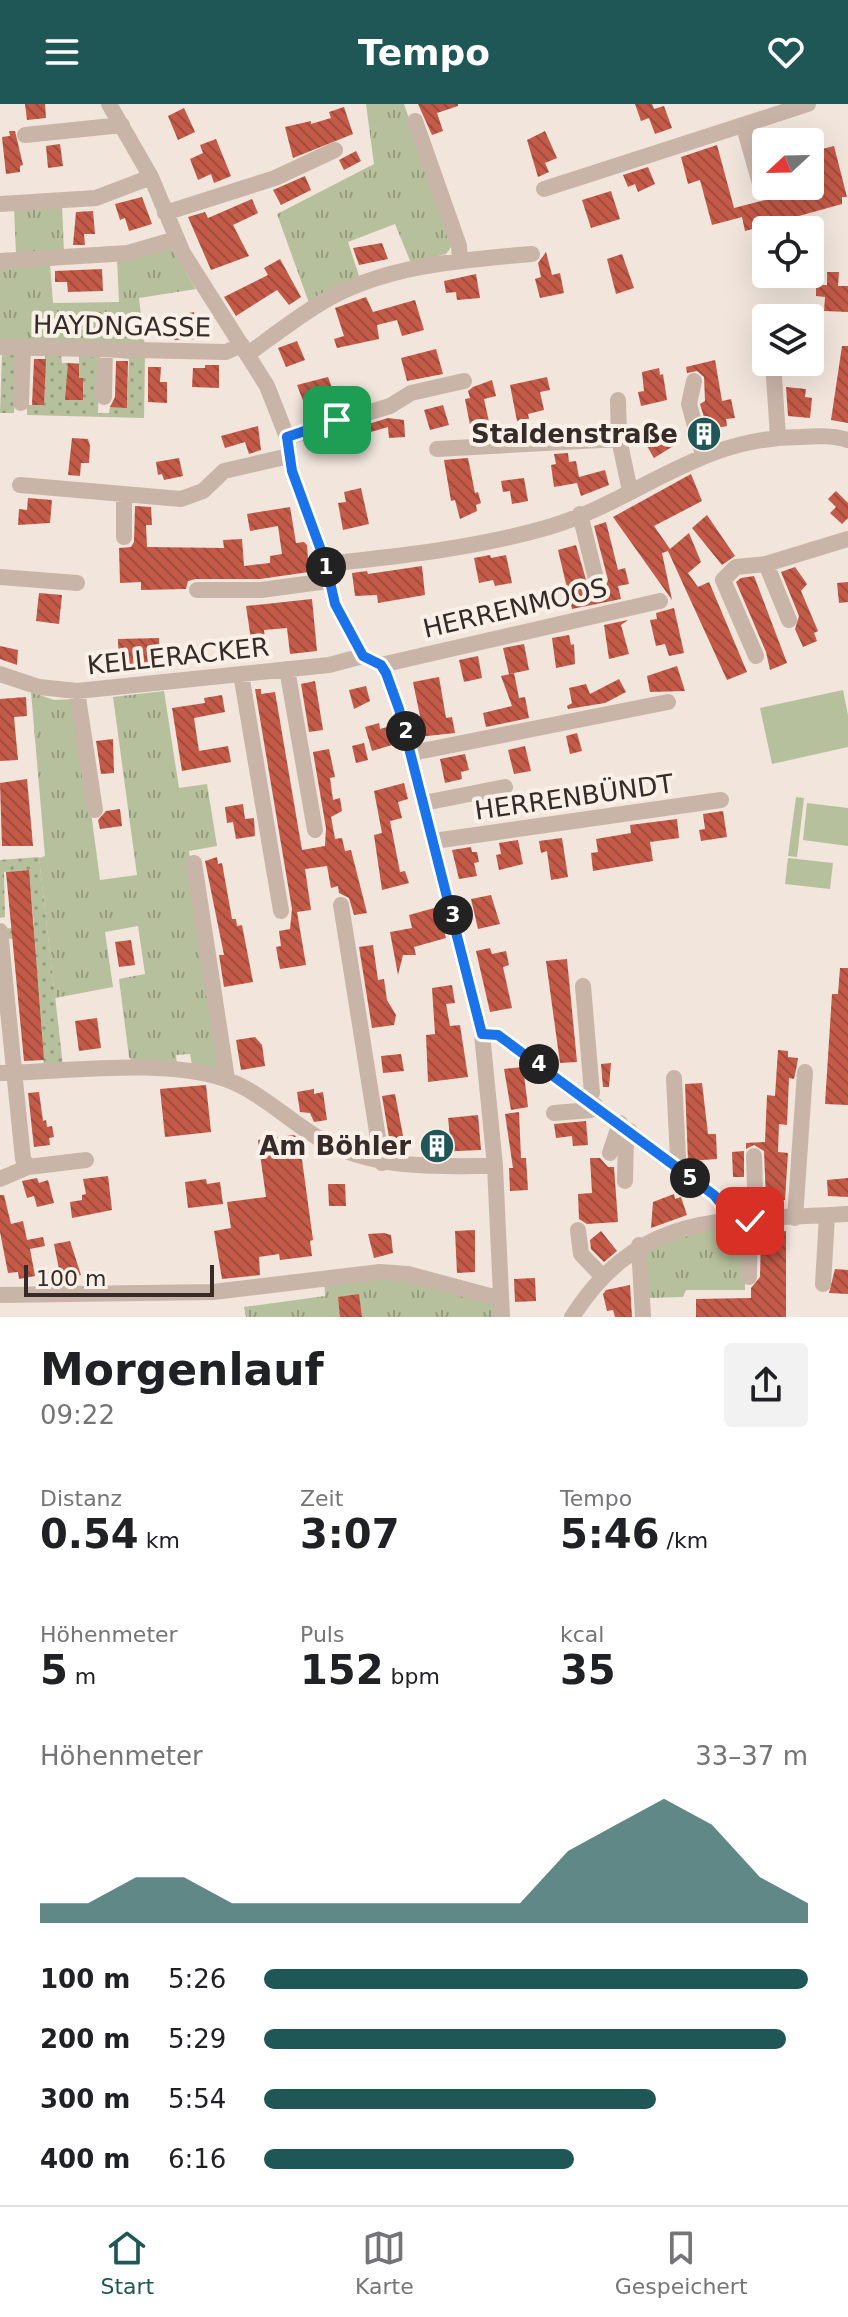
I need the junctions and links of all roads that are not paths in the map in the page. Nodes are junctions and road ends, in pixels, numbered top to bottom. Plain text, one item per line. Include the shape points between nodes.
1 (109, 104) edge
2 (808, 104) edge
3 (415, 121) dead end
4 (122, 125) junction
5 (744, 127) junction
6 (25, 135) dead end
7 (335, 150) dead end
8 (752, 155) edge
9 (151, 177) junction
10 (53, 182) dead end
11 (544, 189) dead end
12 (8, 198) edge
13 (55, 201) junction
14 (165, 213) junction
15 (176, 239) junction
16 (532, 254) dead end
17 (460, 260) junction
18 (0, 261) edge
19 (0, 347) edge
20 (23, 348) junction
21 (105, 349) junction
22 (245, 350) junction
23 (774, 376) edge
24 (464, 381) dead end
25 (694, 381) dead end
26 (104, 397) dead end
27 (618, 400) dead end
28 (21, 403) dead end
29 (287, 437) junction
30 (778, 437) junction
31 (619, 439) junction
32 (848, 440) edge
33 (437, 449) dead end
34 (703, 455) junction
35 (289, 456) junction
36 (20, 485) dead end
37 (630, 491) junction
38 (124, 494) junction
39 (580, 514) junction
40 (124, 537) dead end
41 (848, 539) edge
42 (766, 564) junction
43 (327, 572) junction
44 (0, 577) edge
45 (77, 583) dead end
46 (597, 583) dead end
47 (197, 590) dead end
48 (660, 601) dead end
49 (789, 620) dead end
50 (363, 656) junction
51 (756, 656) dead end
52 (381, 665) junction
53 (287, 669) junction
54 (0, 674) edge
55 (241, 674) junction
56 (77, 691) junction
57 (668, 702) dead end
58 (412, 753) junction
59 (505, 787) dead end
60 (721, 800) dead end
61 (424, 803) junction
62 (95, 810) dead end
63 (315, 830) dead end
64 (434, 841) junction
65 (194, 863) dead end
66 (341, 905) dead end
67 (281, 911) dead end
68 (0, 931) edge
69 (583, 986) dead end
70 (2, 993) edge
71 (482, 1034) junction
72 (805, 1072) dead end
73 (8, 1073) edge
74 (674, 1078) dead end
75 (227, 1079) junction
76 (596, 1101) junction
77 (554, 1113) dead end
78 (625, 1127) junction
79 (610, 1153) dead end
80 (754, 1156) dead end
81 (86, 1160) dead end
82 (382, 1163) junction
83 (673, 1164) junction
84 (495, 1166) junction
85 (28, 1167) junction
86 (0, 1179) edge
87 (625, 1181) dead end
88 (848, 1214) edge
89 (827, 1216) junction
90 (795, 1218) junction
91 (753, 1220) junction
92 (727, 1222) junction
93 (578, 1230) dead end
94 (639, 1245) junction
95 (603, 1277) junction
96 (749, 1277) dead end
97 (823, 1284) dead end
98 (0, 1295) edge
99 (501, 1299) junction
100 (575, 1315) edge
101 (502, 1317) edge
102 (643, 1317) edge

1 - 4 street
2 - 5 street
3 - 17 street
4 - 6 street
4 - 9 street
5 - 8 street
5 - 11 street
7 - 14 street via 275,178
9 - 13 street via 96,198
9 - 14 street
10 - 13 street
12 - 13 street
14 - 15 street
15 - 18 street via 128,253
15 - 22 street
16 - 17 street
17 - 22 street via 388,276 326,300
19 - 20 street, HAYDNGASSE
20 - 21 street, HAYDNGASSE
20 - 28 street
21 - 22 street, HAYDNGASSE
21 - 26 street
22 - 29 street
23 - 30 street
24 - 29 street via 411,393 390,406
25 - 34 street via 689,404
27 - 31 street
29 - 35 street
30 - 32 street
30 - 34 street
31 - 33 street
31 - 37 street
34 - 37 street
35 - 38 street via 224,471 194,497
35 - 43 street
36 - 38 street
37 - 39 street
38 - 40 street
39 - 43 street via 550,526
39 - 46 street
41 - 42 street
42 - 49 street
42 - 51 street via 736,567 723,580
43 - 47 street via 261,590
43 - 50 street via 338,613
44 - 45 street
48 - 52 street, HERRENMOOS
50 - 52 street
50 - 53 street, KELLERACKER
52 - 58 street
53 - 55 street, KELLERACKER
53 - 63 street
54 - 56 street, KELLERACKER via 39,687
55 - 56 street, KELLERACKER
55 - 67 street
56 - 62 street
57 - 58 street
58 - 61 street
59 - 61 street
60 - 64 street, HERRENBÜNDT
61 - 64 street
64 - 71 street
65 - 75 street
66 - 82 street
68 - 70 street
69 - 76 street
70 - 73 street
71 - 76 street via 498,1035
71 - 84 street
72 - 90 street
73 - 75 street via 173,1069
73 - 85 street
74 - 83 street via 678,1158
75 - 82 street via 320,1139
76 - 77 street via 591,1110
76 - 78 street
78 - 79 street
78 - 83 street
78 - 87 street
80 - 91 street
81 - 85 street
82 - 84 street
83 - 92 street via 714,1195
84 - 99 street
85 - 86 street
88 - 89 street
89 - 90 street
89 - 97 street
90 - 91 street
91 - 92 street
91 - 96 street
92 - 94 street via 664,1233
93 - 95 street via 581,1254
94 - 95 street
94 - 102 street
95 - 100 street
98 - 99 street via 213,1292 380,1272 408,1274
99 - 101 street

